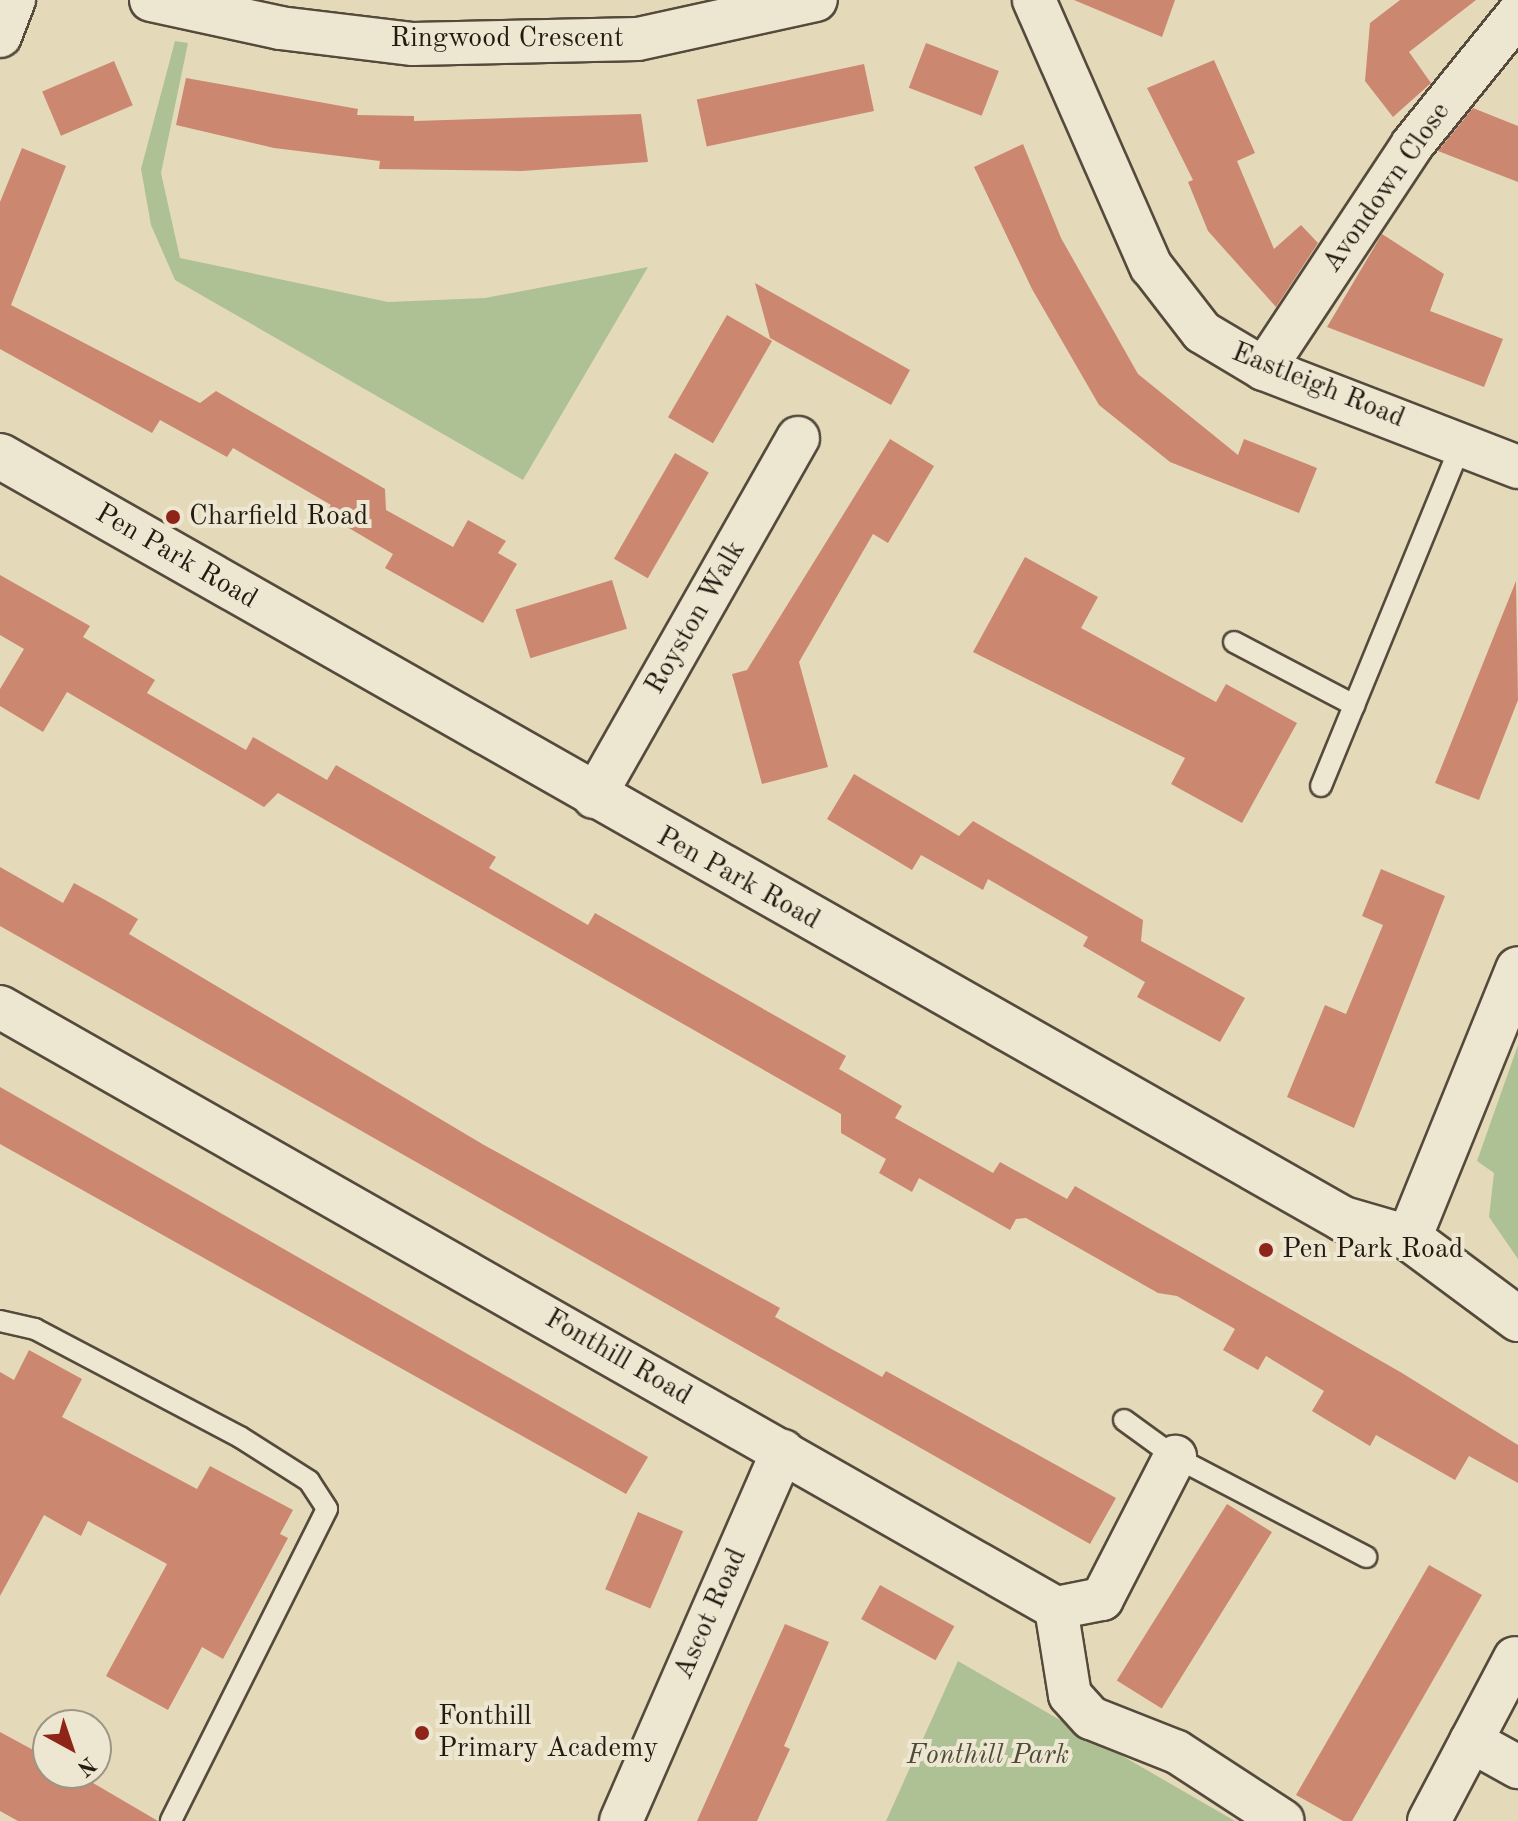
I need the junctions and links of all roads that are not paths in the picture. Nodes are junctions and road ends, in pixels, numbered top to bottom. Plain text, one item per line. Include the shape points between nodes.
1 (14, 0) edge
2 (151, 0) edge
3 (816, 0) edge
4 (1034, 0) edge
5 (1518, 14) edge
6 (0, 36) edge
7 (1264, 369) junction
8 (798, 438) dead end
9 (1462, 443) junction
10 (0, 456) edge
11 (1518, 467) edge
12 (1234, 642) dead end
13 (1354, 705) junction
14 (1321, 786) dead end
15 (594, 797) junction
16 (1518, 969) edge
17 (0, 1007) edge
18 (1409, 1238) junction
19 (1518, 1319) edge
20 (0, 1321) edge
21 (1124, 1420) dead end
22 (783, 1451) junction
23 (1175, 1457) junction
24 (1366, 1557) dead end
25 (1056, 1608) junction
26 (1515, 1658) dead end
27 (1471, 1741) junction
28 (1518, 1767) edge
29 (171, 1821) edge
30 (621, 1821) edge
31 (1283, 1821) edge
32 (1429, 1821) edge

1 - 6 street
2 - 3 street, Ringwood Crescent via 280,28 445,44 638,39
4 - 7 street, Eastleigh Road via 1161,284 1202,332
5 - 7 street, Avondown Close via 1412,145
7 - 9 street, Eastleigh Road
8 - 15 street, Royston Walk
9 - 11 street, Eastleigh Road
9 - 13 lane
10 - 15 street, Pen Park Road
12 - 13 lane
13 - 14 lane
15 - 18 street, Pen Park Road via 1343,1219
16 - 18 street
17 - 22 street, Fonthill Road
18 - 19 street, Pen Park Road
20 - 29 lane via 35,1329 240,1437 309,1481 327,1509 322,1530
21 - 23 lane
22 - 25 street, Fonthill Road
22 - 30 street, Ascot Road
23 - 24 lane
23 - 25 street via 1102,1599
25 - 31 street via 1070,1695 1091,1718 1177,1752
26 - 27 street
27 - 28 street
27 - 32 street

